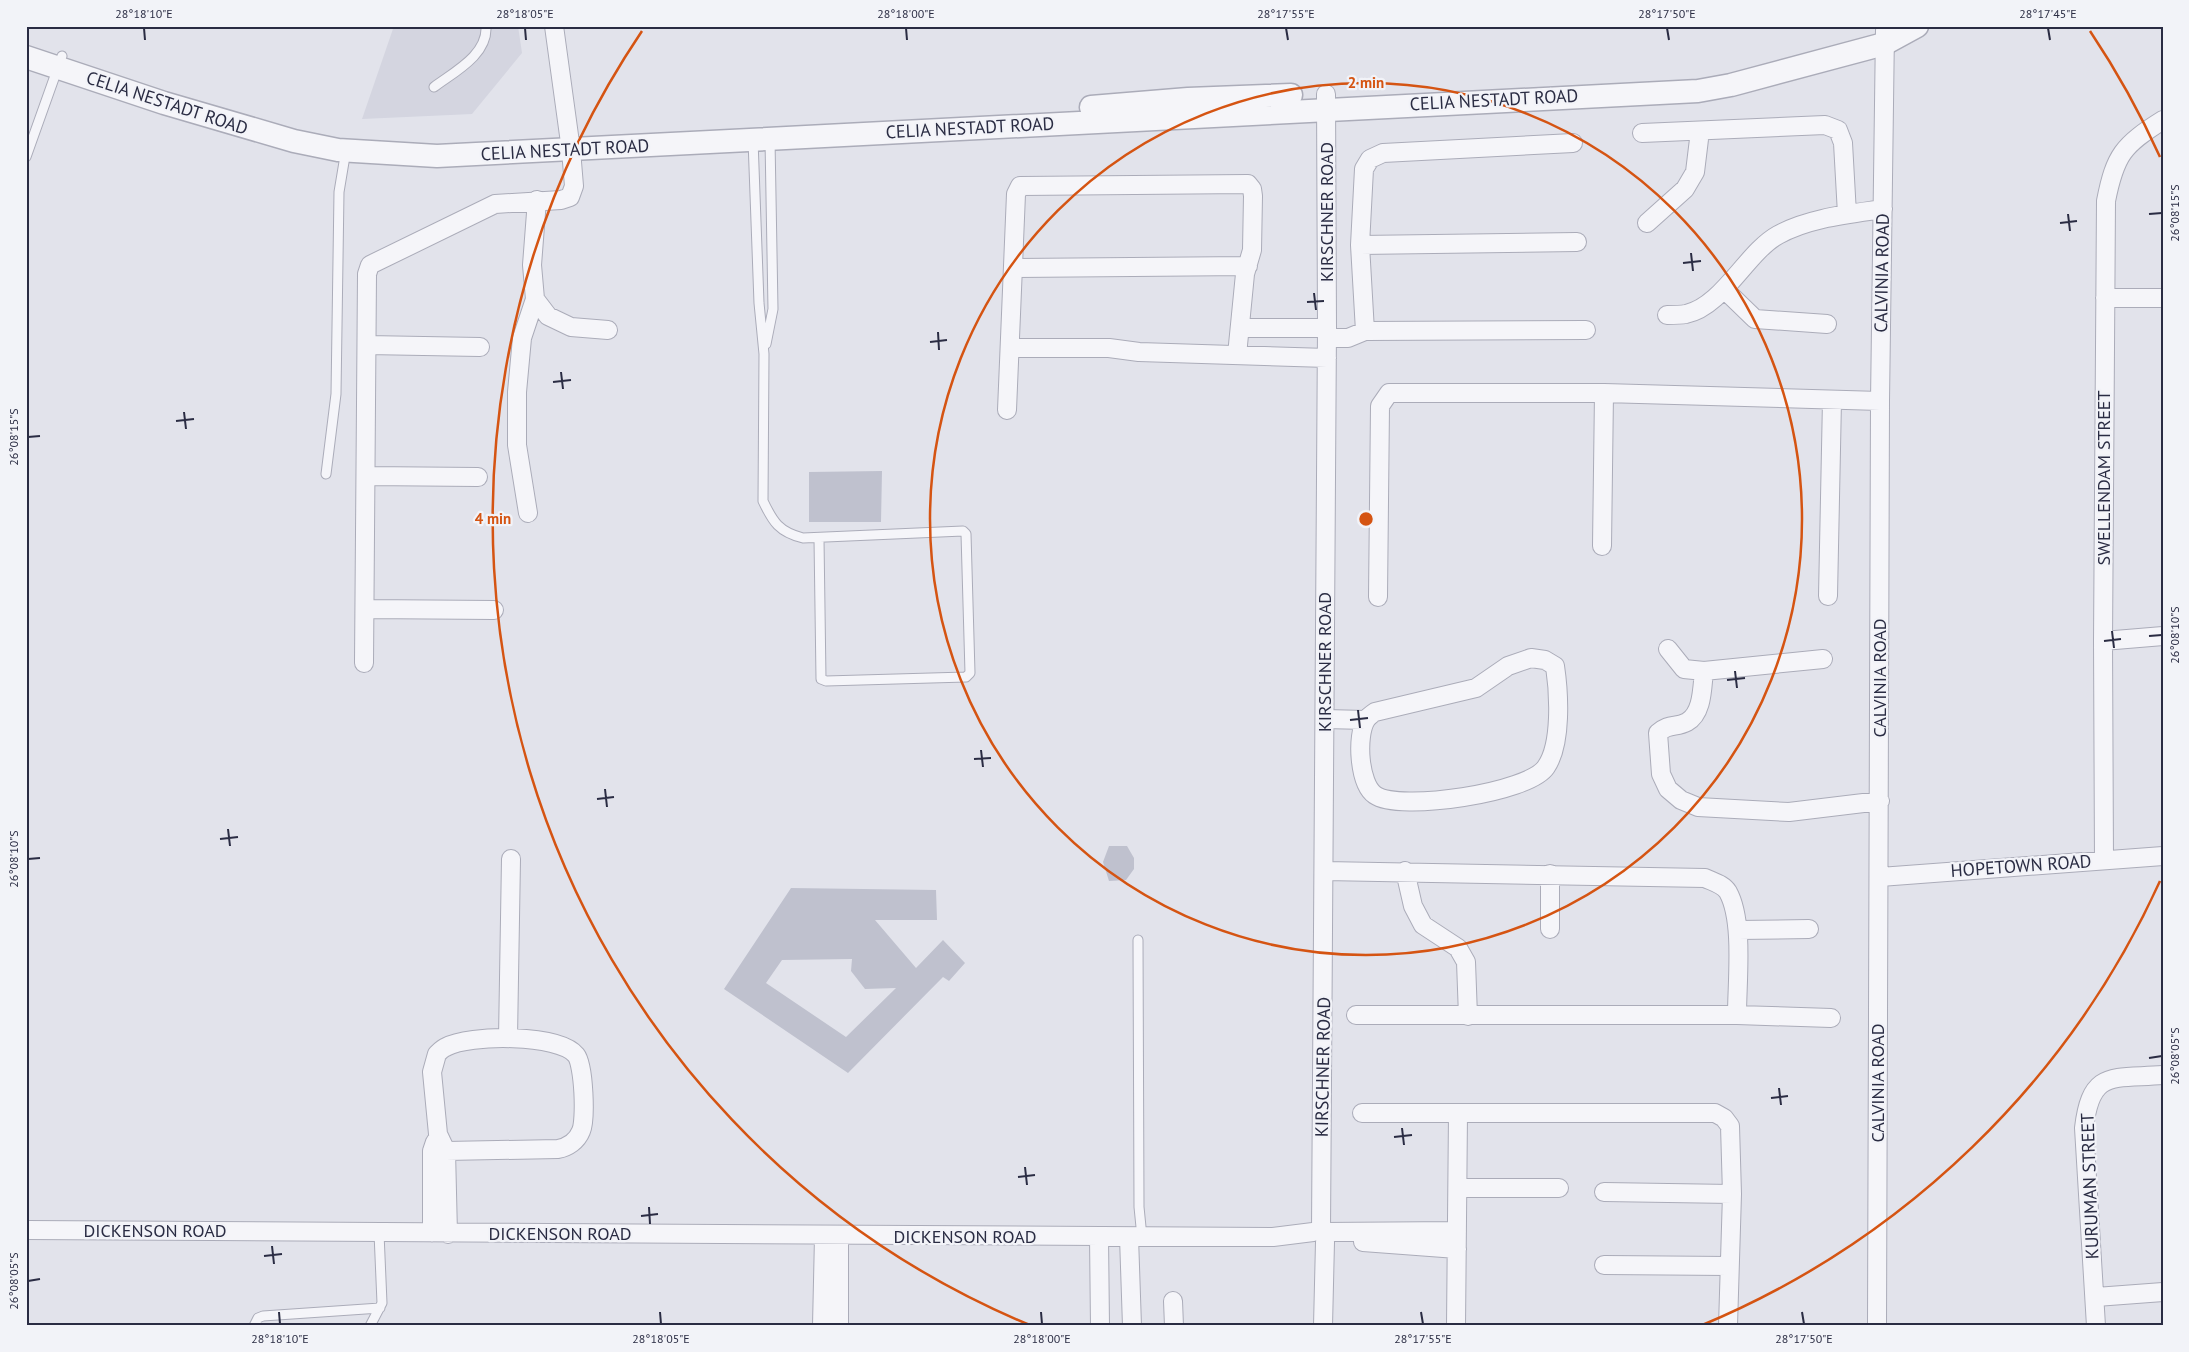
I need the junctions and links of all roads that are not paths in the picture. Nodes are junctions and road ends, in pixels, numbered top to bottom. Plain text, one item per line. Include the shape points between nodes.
1 (486, 26) edge
2 (554, 26) edge
3 (1917, 26) edge
4 (1887, 34) edge
5 (26, 44) edge
6 (26, 57) edge
7 (59, 62) junction
8 (434, 87) dead end
9 (1326, 102) junction
10 (2163, 120) edge
11 (1700, 131) junction
12 (1642, 133) dead end
13 (762, 134) junction
14 (1573, 143) dead end
15 (347, 145) junction
16 (570, 146) junction
17 (26, 157) edge
18 (537, 200) junction
19 (1883, 209) junction
20 (1848, 214) junction
21 (1647, 224) dead end
22 (1577, 242) dead end
23 (1360, 245) junction
24 (1248, 266) junction
25 (1014, 268) junction
26 (1724, 289) junction
27 (2105, 298) junction
28 (2163, 298) edge
29 (535, 299) junction
30 (1667, 315) dead end
31 (1827, 324) dead end
32 (1240, 328) junction
33 (608, 330) dead end
34 (1586, 330) dead end
35 (1365, 332) junction
36 (1327, 333) junction
37 (367, 345) junction
38 (480, 347) dead end
39 (1011, 348) junction
40 (764, 354) junction
41 (1237, 355) junction
42 (1327, 358) junction
43 (1604, 393) junction
44 (1832, 400) junction
45 (1880, 401) junction
46 (1007, 410) dead end
47 (326, 474) dead end
48 (366, 476) junction
49 (478, 477) dead end
50 (528, 513) dead end
51 (819, 539) junction
52 (1602, 546) dead end
53 (1828, 596) dead end
54 (1378, 597) dead end
55 (364, 609) junction
56 (494, 610) dead end
57 (2163, 636) edge
58 (2103, 641) junction
59 (1668, 649) dead end
60 (1823, 659) dead end
61 (364, 663) dead end
62 (1704, 672) junction
63 (1325, 719) junction
64 (1366, 720) junction
65 (1880, 801) junction
66 (2163, 856) edge
67 (511, 859) dead end
68 (2104, 860) junction
69 (1325, 871) junction
70 (1405, 872) junction
71 (1550, 874) junction
72 (1880, 877) junction
73 (1550, 929) dead end
74 (1809, 929) dead end
75 (1738, 930) junction
76 (1138, 940) dead end
77 (1737, 1014) junction
78 (1356, 1015) dead end
79 (1468, 1016) junction
80 (1830, 1018) dead end
81 (508, 1038) junction
82 (2163, 1075) edge
83 (1362, 1113) dead end
84 (1458, 1114) junction
85 (439, 1151) junction
86 (1458, 1188) junction
87 (1559, 1188) dead end
88 (1604, 1192) dead end
89 (1732, 1194) junction
90 (26, 1230) edge
91 (1457, 1231) junction
92 (379, 1233) junction
93 (440, 1234) junction
94 (832, 1236) junction
95 (1099, 1237) junction
96 (1136, 1237) junction
97 (1319, 1238) junction
98 (1457, 1248) junction
99 (1604, 1265) dead end
100 (1728, 1266) junction
101 (2163, 1292) edge
102 (2096, 1297) junction
103 (1173, 1300) dead end
104 (380, 1308) junction
105 (254, 1326) edge
106 (370, 1326) edge
107 (822, 1326) edge
108 (839, 1326) edge
109 (1100, 1326) edge
110 (1132, 1326) edge
111 (1174, 1326) edge
112 (1323, 1326) edge
113 (1456, 1326) edge
114 (1728, 1326) edge
115 (1877, 1326) edge
116 (2096, 1326) edge

1 - 8 lane via 479,50
2 - 16 street
3 - 4 street, CELIA NESTADT ROAD
4 - 9 street, CELIA NESTADT ROAD via 1690,80
4 - 19 street, CALVINIA ROAD
5 - 7 street, CELIA NESTADT ROAD
6 - 7 street, CELIA NESTADT ROAD
7 - 15 street, CELIA NESTADT ROAD
7 - 17 lane
9 - 13 street, CELIA NESTADT ROAD via 1188,99
9 - 36 street, KIRSCHNER ROAD
10 - 27 street, SWELLENDAM STREET via 2128,144 2118,157 2110,177 2106,201
11 - 12 street
11 - 20 street via 1825,125 1838,130 1843,143
11 - 21 street via 1695,172 1685,188
13 - 16 street, CELIA NESTADT ROAD
13 - 40 lane via 759,302
13 - 40 lane via 772,309
14 - 23 street via 1383,153 1370,159 1364,169
15 - 16 street, CELIA NESTADT ROAD
15 - 47 lane via 339,192 336,394
16 - 18 street via 574,186 570,197
18 - 29 street via 532,265
18 - 37 street via 495,204 370,265 367,274
19 - 20 street
19 - 45 street, CALVINIA ROAD
20 - 26 street via 1776,235
22 - 23 street
23 - 35 street
24 - 25 street
24 - 25 street via 1252,250 1253,196 1248,184 1028,185 1020,186 1016,194
24 - 32 street
25 - 39 street
26 - 30 street via 1699,310
26 - 31 street via 1755,319
27 - 28 street
27 - 58 street, SWELLENDAM STREET
29 - 33 street via 548,316 571,327
29 - 50 street via 522,338 517,392 517,445
32 - 36 street
32 - 41 street
34 - 35 street
35 - 36 street via 1348,338
36 - 42 street, KIRSCHNER ROAD
37 - 38 street
37 - 48 street
39 - 41 street via 1109,348
39 - 46 street
40 - 51 lane via 763,500 772,520 787,534
41 - 42 street
42 - 63 street, KIRSCHNER ROAD
43 - 44 street
43 - 52 street
43 - 54 street via 1389,393 1380,406
44 - 45 street
44 - 53 street
45 - 65 street, CALVINIA ROAD
48 - 49 street
48 - 55 street
51 - 51 lane via 821,679 966,677 970,673 966,534 963,530
55 - 56 street
55 - 61 street
57 - 58 street
58 - 68 street, SWELLENDAM STREET
59 - 62 street via 1684,669
60 - 62 street
62 - 65 street via 1696,713 1687,722 1666,726 1658,733 1661,774 1668,789 1681,800 1698,807 1765,813
63 - 64 street
63 - 69 street, KIRSCHNER ROAD
64 - 64 street via 1375,712 1476,688 1508,666 1531,658 1545,660 1555,666 1558,715 1553,756 1545,770 1524,783 1496,792 1429,801 1389,801 1374,795 1364,781 1361,766 1361,738
65 - 72 street, CALVINIA ROAD
66 - 68 street, HOPETOWN ROAD
67 - 81 street
68 - 72 street, HOPETOWN ROAD
69 - 70 street
69 - 97 street, KIRSCHNER ROAD
70 - 71 street
70 - 79 street via 1413,906 1423,925 1458,948 1466,962
71 - 73 street
71 - 75 street via 1705,878 1720,884 1728,892
72 - 115 street, CALVINIA ROAD
74 - 75 street
75 - 77 street
76 - 96 lane via 1139,1208
77 - 79 street
77 - 80 street
78 - 79 street
81 - 85 street via 455,1044 437,1054 432,1072
81 - 85 street via 548,1041 562,1045 576,1055 581,1069 583,1120 580,1134 567,1147 558,1149
82 - 102 street, KURUMAN STREET via 2101,1083 2087,1104 2084,1128
83 - 84 street
84 - 86 street
84 - 89 street via 1715,1113 1730,1126
85 - 93 street
86 - 87 street
86 - 91 street
88 - 89 street
89 - 100 street
90 - 92 street, DICKENSON ROAD
91 - 97 street
91 - 98 street
92 - 93 street, DICKENSON ROAD
92 - 104 lane
93 - 94 street, DICKENSON ROAD
94 - 95 street, DICKENSON ROAD
94 - 107 street
94 - 108 street
95 - 96 street, DICKENSON ROAD
95 - 109 street
96 - 97 street, DICKENSON ROAD
96 - 110 street
97 - 98 street
97 - 112 street, KIRSCHNER ROAD
98 - 113 street
99 - 100 street
100 - 114 street
101 - 102 street
102 - 116 street, KURUMAN STREET
103 - 111 street
104 - 105 lane via 263,1316
104 - 106 lane

